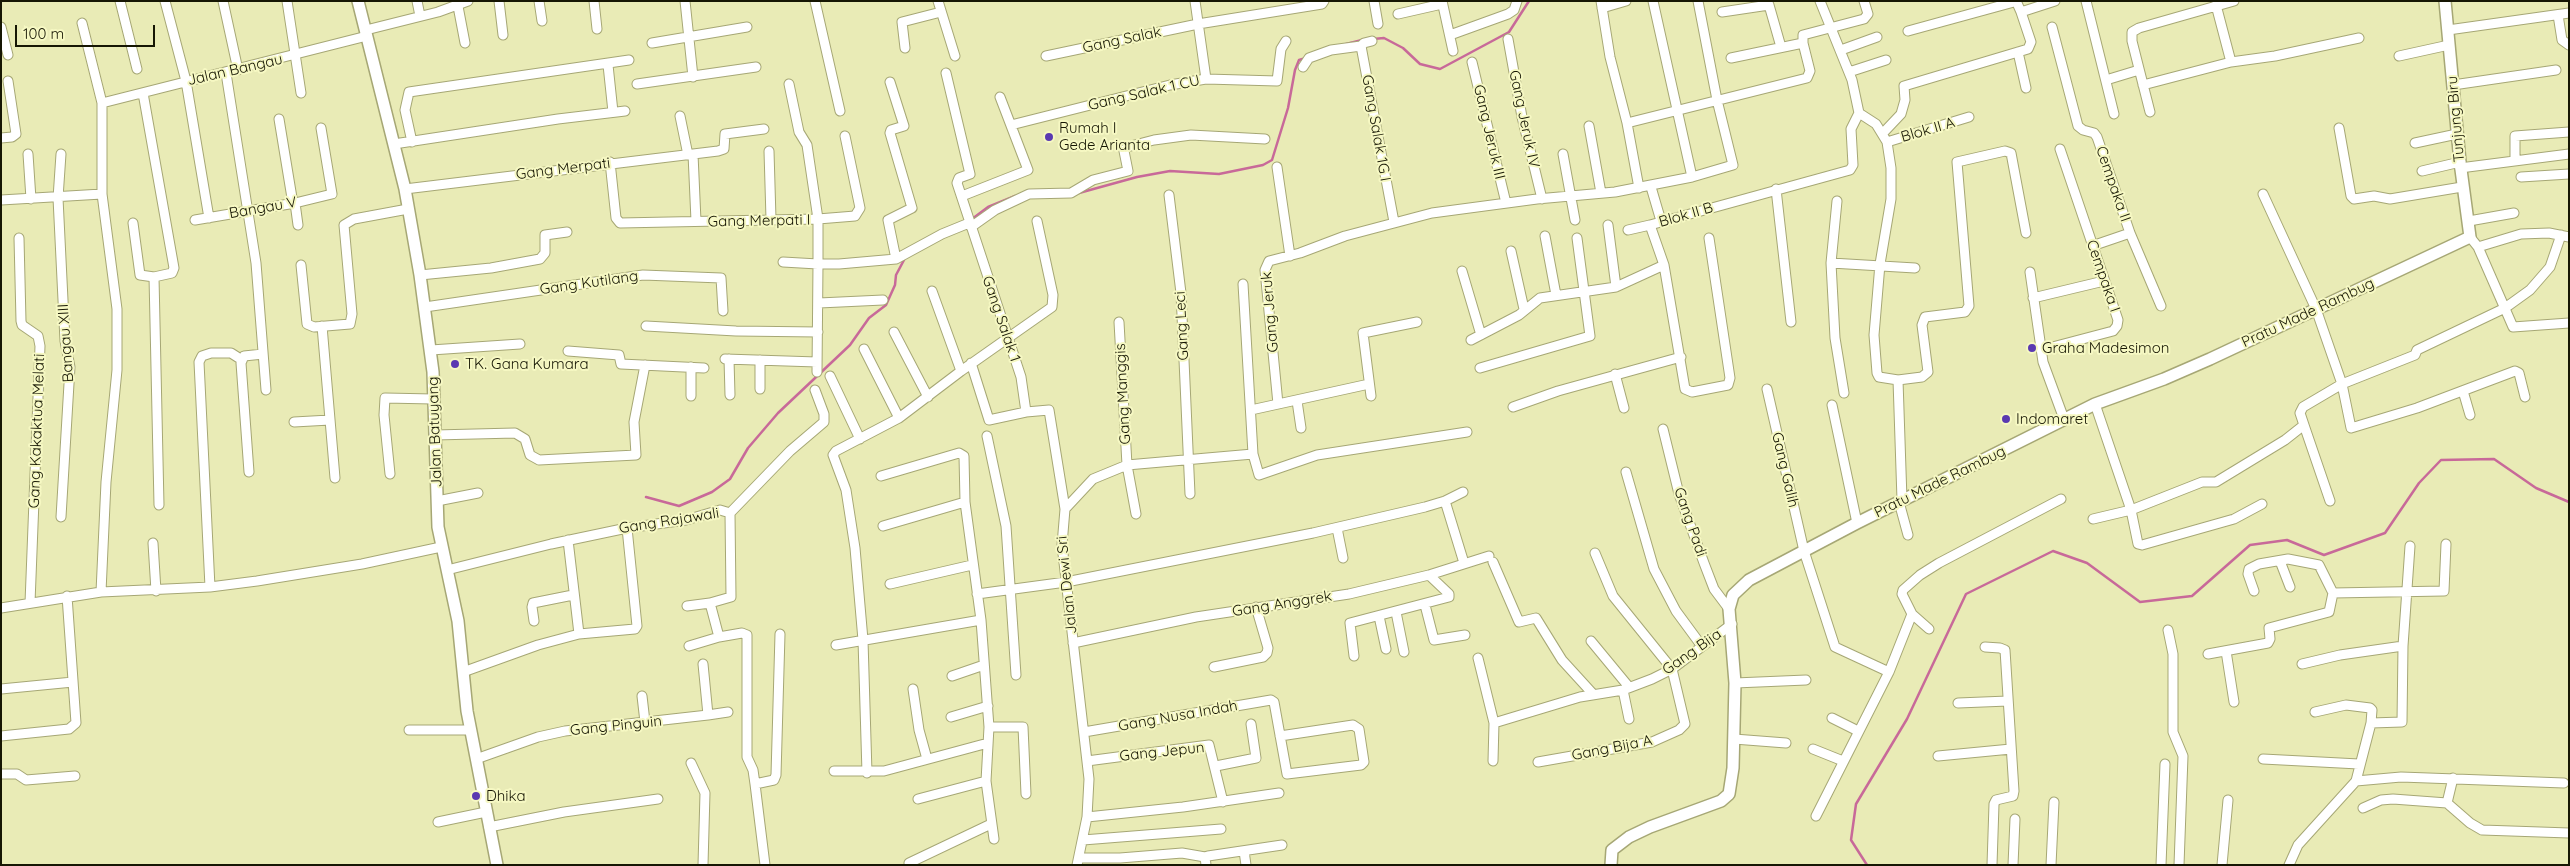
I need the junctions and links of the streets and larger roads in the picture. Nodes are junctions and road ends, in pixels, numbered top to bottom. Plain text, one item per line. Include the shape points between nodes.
1 (120, 1) edge
2 (165, 1) edge
3 (223, 1) edge
4 (287, 1) edge
5 (358, 1) edge
6 (417, 1) edge
7 (468, 1) edge
8 (498, 1) edge
9 (539, 1) edge
10 (594, 1) edge
11 (685, 1) edge
12 (815, 1) edge
13 (938, 1) edge
14 (1195, 1) edge
15 (1374, 1) edge
16 (1517, 1) edge
17 (1626, 1) edge
18 (1654, 1) edge
19 (1698, 1) edge
20 (1820, 1) edge
21 (1864, 1) edge
22 (2055, 1) edge
23 (2086, 1) edge
24 (2234, 1) edge
25 (2445, 1) edge
26 (457, 3) edge
27 (1323, 3) edge
28 (1442, 3) edge
29 (1601, 4) edge
30 (2216, 5) junction
31 (941, 12) junction
32 (1722, 12) dead end
33 (2021, 12) junction
34 (1398, 14) dead end
35 (2569, 14) edge
36 (2558, 15) junction
37 (420, 16) junction
38 (542, 21) dead end
39 (82, 23) dead end
40 (1198, 24) junction
41 (1378, 24) dead end
42 (1, 27) edge
43 (748, 27) dead end
44 (1830, 27) junction
45 (2052, 27) dead end
46 (597, 29) dead end
47 (2448, 30) junction
48 (1908, 31) dead end
49 (366, 33) junction
50 (503, 35) dead end
51 (1450, 35) junction
52 (689, 36) junction
53 (1877, 37) dead end
54 (2359, 38) dead end
55 (1508, 39) dead end
56 (1372, 41) dead end
57 (1286, 42) dead end
58 (465, 43) dead end
59 (652, 43) dead end
60 (1803, 43) junction
61 (2449, 45) junction
62 (2569, 45) edge
63 (1361, 46) junction
64 (1781, 47) junction
65 (905, 48) dead end
66 (1841, 50) junction
67 (1453, 51) dead end
68 (2018, 52) junction
69 (8, 55) dead end
70 (296, 56) junction
71 (955, 56) dead end
72 (1046, 56) dead end
73 (2399, 56) dead end
74 (1731, 58) dead end
75 (629, 60) dead end
76 (1886, 60) dead end
77 (1472, 62) dead end
78 (2231, 62) junction
79 (608, 65) junction
80 (756, 67) dead end
81 (1302, 67) dead end
82 (137, 69) dead end
83 (238, 70) junction
84 (2139, 70) junction
85 (2556, 70) dead end
86 (1849, 72) junction
87 (226, 73) junction
88 (946, 73) dead end
89 (693, 77) junction
90 (1206, 79) junction
91 (2106, 80) junction
92 (8, 81) dead end
93 (186, 81) junction
94 (890, 82) dead end
95 (637, 84) dead end
96 (789, 84) dead end
97 (2143, 85) junction
98 (2453, 85) junction
99 (2026, 88) dead end
100 (143, 93) junction
101 (301, 93) dead end
102 (1000, 97) dead end
103 (1717, 100) junction
104 (102, 103) junction
105 (1677, 110) junction
106 (625, 111) dead end
107 (614, 112) junction
108 (840, 112) dead end
109 (2150, 112) dead end
110 (1859, 113) junction
111 (2114, 114) dead end
112 (680, 116) dead end
113 (1969, 118) dead end
114 (279, 119) dead end
115 (1627, 123) junction
116 (1011, 125) junction
117 (1589, 126) dead end
118 (321, 128) dead end
119 (2339, 128) dead end
120 (764, 129) dead end
121 (2569, 132) edge
122 (1883, 133) junction
123 (2457, 134) junction
124 (845, 136) dead end
125 (1, 138) edge
126 (1265, 139) dead end
127 (412, 142) junction
128 (1887, 142) junction
129 (2415, 143) dead end
130 (394, 144) junction
131 (2060, 149) dead end
132 (769, 151) dead end
133 (28, 154) dead end
134 (61, 154) dead end
135 (1563, 154) dead end
136 (2569, 154) edge
137 (691, 155) junction
138 (2515, 160) junction
139 (610, 162) junction
140 (2460, 165) junction
141 (1277, 168) dead end
142 (2422, 171) dead end
143 (2569, 174) edge
144 (1692, 177) junction
145 (2520, 177) dead end
146 (1651, 187) junction
147 (2462, 187) junction
148 (1639, 188) junction
149 (405, 189) junction
150 (1776, 189) junction
151 (1601, 193) junction
152 (102, 194) junction
153 (2263, 194) dead end
154 (1168, 195) dead end
155 (962, 196) junction
156 (1571, 196) junction
157 (58, 198) junction
158 (31, 199) junction
159 (1542, 199) junction
160 (1, 200) edge
161 (1837, 201) dead end
162 (1506, 203) junction
163 (294, 204) junction
164 (408, 209) junction
165 (248, 211) junction
166 (2514, 212) dead end
167 (209, 218) junction
168 (771, 219) junction
169 (195, 220) dead end
170 (818, 220) junction
171 (1575, 220) dead end
172 (696, 221) junction
173 (1037, 221) dead end
174 (1660, 221) junction
175 (2469, 221) junction
176 (1394, 222) junction
177 (133, 224) dead end
178 (298, 225) dead end
179 (970, 225) junction
180 (1608, 225) dead end
181 (1650, 225) junction
182 (1628, 230) dead end
183 (567, 232) dead end
184 (2026, 233) dead end
185 (2130, 234) junction
186 (1545, 236) dead end
187 (2565, 236) edge
188 (2470, 237) junction
189 (19, 238) dead end
190 (1577, 238) dead end
191 (1709, 238) dead end
192 (2092, 246) junction
193 (2478, 247) junction
194 (1511, 251) dead end
195 (1290, 256) junction
196 (896, 259) junction
197 (783, 262) dead end
198 (1831, 263) junction
199 (818, 264) junction
200 (1880, 264) junction
201 (301, 265) dead end
202 (1664, 265) junction
203 (1915, 268) dead end
204 (1462, 271) dead end
205 (2030, 272) dead end
206 (420, 275) junction
207 (154, 277) junction
208 (2104, 281) junction
209 (1243, 284) dead end
210 (1616, 287) junction
211 (932, 291) dead end
212 (1585, 292) junction
213 (1556, 295) junction
214 (2033, 298) junction
215 (883, 300) dead end
216 (819, 303) junction
217 (2161, 306) dead end
218 (425, 307) junction
219 (2505, 308) junction
220 (1524, 309) junction
221 (2316, 309) junction
222 (723, 311) dead end
223 (1119, 322) dead end
224 (1417, 322) dead end
225 (1791, 322) dead end
226 (2569, 323) edge
227 (322, 326) junction
228 (646, 326) dead end
229 (818, 332) junction
230 (894, 332) dead end
231 (1481, 335) junction
232 (1008, 336) junction
233 (1470, 340) dead end
234 (520, 344) dead end
235 (864, 349) dead end
236 (431, 350) junction
237 (2041, 350) junction
238 (568, 351) dead end
239 (263, 354) junction
240 (1680, 357) junction
241 (242, 360) junction
242 (760, 360) junction
243 (817, 362) junction
244 (971, 363) junction
245 (645, 365) junction
246 (691, 367) junction
247 (704, 368) dead end
248 (1480, 368) dead end
249 (961, 371) junction
250 (816, 372) dead end
251 (1615, 374) junction
252 (830, 376) dead end
253 (1898, 380) junction
254 (1369, 384) junction
255 (2342, 384) junction
256 (760, 389) dead end
257 (1767, 389) dead end
258 (266, 390) dead end
259 (815, 390) dead end
260 (2463, 391) junction
261 (1844, 393) dead end
262 (730, 395) dead end
263 (691, 396) dead end
264 (1371, 396) dead end
265 (928, 398) junction
266 (2525, 398) dead end
267 (433, 399) junction
268 (1297, 401) junction
269 (1278, 404) junction
270 (2095, 404) junction
271 (1832, 405) dead end
272 (1512, 408) dead end
273 (1624, 408) dead end
274 (1251, 410) junction
275 (1026, 412) junction
276 (2470, 415) dead end
277 (899, 418) junction
278 (2064, 419) junction
279 (330, 420) junction
280 (294, 422) dead end
281 (2304, 426) junction
282 (1301, 428) dead end
283 (1663, 429) dead end
284 (1467, 432) dead end
285 (435, 435) junction
286 (987, 436) dead end
287 (860, 439) junction
288 (1253, 454) junction
289 (1187, 458) junction
290 (1127, 465) junction
291 (249, 472) dead end
292 (1626, 472) dead end
293 (390, 474) dead end
294 (880, 476) dead end
295 (335, 478) dead end
296 (1463, 492) dead end
297 (478, 493) dead end
298 (1190, 494) dead end
299 (2061, 499) dead end
300 (437, 501) junction
301 (1445, 501) junction
302 (1901, 501) junction
303 (2330, 501) dead end
304 (965, 502) junction
305 (2262, 504) dead end
306 (159, 505) dead end
307 (1064, 509) junction
308 (2130, 510) junction
309 (730, 513) junction
310 (1136, 514) dead end
311 (61, 517) dead end
312 (2093, 519) dead end
313 (1857, 523) junction
314 (883, 526) dead end
315 (627, 528) junction
316 (1337, 528) junction
317 (1908, 535) dead end
318 (568, 540) junction
319 (153, 543) dead end
320 (2446, 544) dead end
321 (441, 546) junction
322 (2410, 546) dead end
323 (1804, 551) junction
324 (1595, 552) dead end
325 (1343, 558) dead end
326 (2280, 561) junction
327 (1464, 563) junction
328 (972, 565) junction
329 (447, 570) junction
330 (1429, 575) junction
331 (1066, 582) junction
332 (890, 584) dead end
333 (210, 587) junction
334 (2290, 587) dead end
335 (1011, 588) junction
336 (156, 591) junction
337 (2254, 591) dead end
338 (102, 592) junction
339 (2406, 592) junction
340 (977, 594) junction
341 (2333, 594) junction
342 (573, 595) junction
343 (67, 596) junction
344 (30, 603) junction
345 (710, 603) junction
346 (1424, 604) junction
347 (687, 606) dead end
348 (1256, 607) junction
349 (1, 608) edge
350 (1729, 609) junction
351 (1396, 612) junction
352 (1912, 614) junction
353 (1379, 616) junction
354 (981, 620) junction
355 (534, 621) dead end
356 (1732, 624) junction
357 (1930, 629) dead end
358 (2168, 630) dead end
359 (578, 634) junction
360 (780, 634) dead end
361 (1466, 635) dead end
362 (719, 637) junction
363 (863, 640) junction
364 (1591, 641) dead end
365 (1073, 643) junction
366 (836, 645) dead end
367 (1701, 645) junction
368 (689, 646) dead end
369 (2403, 646) junction
370 (1985, 647) dead end
371 (1386, 649) dead end
372 (2226, 651) junction
373 (1404, 652) dead end
374 (2208, 654) dead end
375 (1354, 656) dead end
376 (1478, 658) dead end
377 (703, 664) dead end
378 (2302, 664) dead end
379 (984, 665) junction
380 (1214, 667) dead end
381 (1672, 669) junction
382 (463, 672) junction
383 (1888, 672) junction
384 (1016, 675) dead end
385 (952, 676) dead end
386 (1806, 680) dead end
387 (73, 682) junction
388 (1735, 683) junction
389 (913, 688) dead end
390 (1626, 688) junction
391 (1, 690) edge
392 (1593, 694) junction
393 (642, 696) dead end
394 (2008, 700) junction
395 (2234, 702) dead end
396 (1958, 703) dead end
397 (988, 706) junction
398 (728, 712) dead end
399 (2315, 712) dead end
400 (708, 715) junction
401 (950, 717) dead end
402 (1832, 718) dead end
403 (1629, 719) dead end
404 (646, 722) junction
405 (2371, 722) junction
406 (1494, 723) junction
407 (1251, 724) dead end
408 (989, 727) junction
409 (409, 730) dead end
410 (471, 730) junction
411 (1858, 731) junction
412 (1084, 732) junction
413 (1, 736) edge
414 (1280, 736) junction
415 (1734, 739) junction
416 (988, 743) junction
417 (1786, 743) dead end
418 (1813, 748) dead end
419 (2011, 749) junction
420 (1938, 756) dead end
421 (927, 758) junction
422 (476, 759) junction
423 (2263, 759) dead end
424 (1843, 760) junction
425 (1087, 761) junction
426 (1493, 761) dead end
427 (1538, 762) dead end
428 (691, 763) dead end
429 (2165, 764) dead end
430 (2360, 764) junction
431 (1216, 766) junction
432 (834, 771) dead end
433 (867, 773) junction
434 (1, 774) edge
435 (74, 776) dead end
436 (2453, 778) junction
437 (2356, 780) junction
438 (986, 781) junction
439 (2564, 783) dead end
440 (755, 784) junction
441 (1279, 793) dead end
442 (1026, 794) dead end
443 (658, 799) dead end
444 (918, 799) dead end
445 (2228, 800) dead end
446 (1223, 802) junction
447 (2054, 802) dead end
448 (2447, 803) junction
449 (2362, 808) dead end
450 (486, 812) junction
451 (1816, 816) dead end
452 (1087, 817) junction
453 (2014, 819) dead end
454 (438, 822) dead end
455 (991, 824) junction
456 (490, 827) junction
457 (1221, 829) dead end
458 (2569, 833) edge
459 (994, 839) dead end
460 (1083, 840) junction
461 (1282, 844) dead end
462 (1244, 851) junction
463 (1078, 861) edge
464 (1206, 861) edge
465 (909, 864) dead end
466 (497, 865) edge
467 (703, 865) edge
468 (765, 865) edge
469 (1246, 865) edge
470 (1611, 865) edge
471 (1992, 865) edge
472 (2013, 865) edge
473 (2051, 865) edge
474 (2161, 865) edge
475 (2179, 865) edge
476 (2222, 865) edge
477 (2289, 865) edge

1 - 82 street
2 - 93 street
3 - 83 street
4 - 70 street
5 - 49 street, Jalan Batuyang
6 - 37 street
7 - 26 street, Jalan Bangau
8 - 50 street
9 - 38 street
10 - 46 street
11 - 52 street
12 - 108 street
13 - 31 street
14 - 40 street, Gang Salak 1 CU
15 - 41 street
16 - 51 street via 1514,10 1508,14
17 - 29 street
18 - 105 street
19 - 103 street
20 - 44 street
21 - 44 street via 1868,14 1864,19
22 - 33 street
23 - 91 street
24 - 30 street
25 - 47 street, Tunjung Biru
26 - 37 street, Jalan Bangau
26 - 58 street
27 - 40 street, Gang Salak
28 - 34 street
28 - 51 street
29 - 115 street via 1610,57
30 - 78 street
30 - 84 street via 2132,32
31 - 65 street via 902,22
31 - 71 street
32 - 64 street via 1769,5
33 - 48 street via 2014,2
33 - 68 street via 2031,44 2028,49
35 - 36 street
36 - 47 street
36 - 62 street via 2562,40
37 - 49 street, Jalan Bangau
39 - 104 street
40 - 72 street, Gang Salak
40 - 90 street, Gang Salak 1 CU
42 - 69 street
43 - 52 street
44 - 60 street via 1806,32
44 - 66 street
45 - 185 street, Cempaka II via 2078,126 2096,134
47 - 61 street, Tunjung Biru
49 - 70 street, Jalan Bangau
49 - 130 street, Jalan Batuyang
51 - 67 street
52 - 59 street
52 - 89 street
53 - 66 street
54 - 78 street
55 - 159 street, Gang Jeruk IV via 1522,117
56 - 63 street
57 - 90 street via 1281,49 1276,81
60 - 64 street
60 - 103 street via 1809,77
61 - 73 street
61 - 98 street, Tunjung Biru
63 - 81 street via 1331,50 1309,58
63 - 176 street, Gang Salak 1G I
64 - 74 street
66 - 86 street
68 - 99 street
68 - 122 street via 1904,86 1901,114
70 - 83 street, Jalan Bangau
70 - 101 street
75 - 79 street
76 - 86 street
77 - 162 street, Gang Jeruk III
78 - 97 street
79 - 107 street
79 - 127 street via 409,92 405,110
80 - 89 street
83 - 87 street, Jalan Bangau
84 - 91 street
84 - 97 street
85 - 98 street
86 - 110 street
87 - 93 street, Jalan Bangau
87 - 165 street
88 - 155 street via 970,174 957,181
89 - 95 street
90 - 116 street, Gang Salak 1 CU via 1170,84
91 - 111 street
92 - 125 street via 16,134
93 - 100 street, Jalan Bangau
93 - 167 street
94 - 196 street via 904,125 891,130 890,134 912,208 888,220
96 - 170 street via 799,132 807,145
97 - 109 street
98 - 123 street, Tunjung Biru
100 - 104 street, Jalan Bangau
100 - 207 street via 174,268 172,273
102 - 116 street
103 - 105 street
103 - 144 street, Gang Jeruk via 1732,166
104 - 152 street
105 - 115 street
105 - 144 street
106 - 107 street
107 - 127 street
110 - 122 street
110 - 150 street, Blok II B via 1851,129 1853,165 1850,170
112 - 137 street
113 - 128 street, Blok II A
114 - 163 street
115 - 148 street
116 - 155 street via 1028,168 1026,172
117 - 151 street
118 - 163 street, Bangau V via 332,194
119 - 147 street via 2354,199 2374,196 2390,199
120 - 137 street, Gang Merpati via 725,134 724,149
121 - 138 street via 2515,136
122 - 128 street
123 - 129 street
123 - 140 street, Tunjung Biru
124 - 170 street via 860,208 855,216
126 - 179 street via 1191,135 1127,147 1124,151 1128,171 1093,180 1071,193 1030,194
127 - 130 street
128 - 200 street via 1890,199
130 - 149 street, Jalan Batuyang
131 - 192 street, Cempaka I
132 - 168 street
133 - 158 street
134 - 157 street, Bangau XIII
135 - 156 street
136 - 138 street
137 - 139 street, Gang Merpati
137 - 172 street
138 - 140 street
139 - 149 street, Gang Merpati
139 - 172 street, Gang Merpati I via 618,221 626,225
140 - 142 street
140 - 147 street, Tunjung Biru
141 - 195 street
143 - 145 street
144 - 146 street, Gang Jeruk
146 - 148 street, Gang Jeruk
146 - 174 street
147 - 175 street, Tunjung Biru
148 - 151 street, Gang Jeruk
149 - 164 street, Jalan Batuyang
150 - 174 street, Blok II B
150 - 225 street
151 - 156 street, Gang Jeruk
152 - 157 street
152 - 338 street via 114,272 118,344 107,473
153 - 221 street
154 - 289 street, Gang Leci via 1180,293
155 - 179 street, Gang Salak 1
156 - 159 street, Gang Jeruk
156 - 171 street
157 - 158 street
157 - 311 street, Bangau XIII via 65,341 70,367
158 - 160 street
159 - 162 street, Gang Jeruk
161 - 198 street
162 - 176 street, Gang Jeruk
163 - 165 street, Bangau V
163 - 178 street
164 - 206 street, Jalan Batuyang
164 - 227 street via 354,219 344,225 352,322
165 - 167 street, Bangau V
165 - 239 street via 256,263
166 - 175 street
167 - 169 street, Bangau V
168 - 170 street, Gang Merpati I
168 - 172 street, Gang Merpati I
170 - 199 street, Gang Merpati I
173 - 232 street via 1053,304
174 - 181 street, Blok II B
175 - 188 street, Tunjung Biru
176 - 195 street, Gang Jeruk
177 - 207 street via 139,273 143,277
179 - 196 street via 942,234
179 - 232 street, Gang Salak 1
180 - 210 street
181 - 182 street
181 - 202 street, Blok II B
183 - 206 street, Gang Kutilang via 545,235 544,255 540,259
184 - 253 street via 2011,153 2005,151 1957,162 1968,309 1925,317 1922,325 1928,372 1922,377
185 - 192 street
185 - 217 street, Cempaka II
186 - 213 street
187 - 193 street via 2521,234
187 - 219 street via 2550,267 2530,290
188 - 193 street
188 - 221 street, Pratu Made Rambug
189 - 344 street, Gang Kakaktua Melati via 21,321 38,336 40,346
190 - 212 street
191 - 240 street, Blok II B via 1730,383 1689,392 1684,387
192 - 208 street, Cempaka I
193 - 219 street
194 - 220 street
195 - 269 street, Gang Jeruk via 1269,261 1265,266
196 - 199 street
197 - 199 street
198 - 200 street
198 - 261 street via 1835,338
199 - 216 street, Gang Merpati I
200 - 203 street
200 - 253 street via 1874,321 1876,373 1879,377
201 - 227 street via 308,324
202 - 210 street
202 - 240 street, Blok II B
204 - 231 street
205 - 214 street
206 - 218 street, Jalan Batuyang
207 - 306 street
208 - 214 street
208 - 237 street, Cempaka I via 2118,320 2113,331
209 - 274 street
210 - 212 street
211 - 249 street
212 - 213 street
212 - 248 street via 1588,337
213 - 220 street via 1540,298
214 - 237 street
215 - 216 street
216 - 229 street, Gang Merpati I
218 - 222 street, Gang Kutilang via 643,275 721,278
218 - 236 street, Jalan Batuyang
219 - 226 street via 2515,328
219 - 255 street via 2417,350 2415,355
220 - 231 street via 1519,315
221 - 255 street
221 - 270 street, Pratu Made Rambug via 2164,379
223 - 290 street, Gang Manggis
224 - 254 street via 1363,333
227 - 279 street
228 - 229 street
229 - 243 street, Gang Merpati I
230 - 265 street
231 - 233 street
232 - 244 street
232 - 275 street, Gang Salak 1 via 1021,377
234 - 236 street
235 - 277 street
236 - 267 street, Jalan Batuyang
237 - 278 street
238 - 245 street via 619,355 621,364
239 - 241 street via 244,356
239 - 258 street
240 - 251 street
241 - 291 street
241 - 333 street via 231,353 211,353 202,356 198,362
242 - 243 street
242 - 256 street
242 - 262 street via 727,359
243 - 250 street, Gang Merpati I
244 - 249 street
244 - 275 street via 988,419
245 - 246 street
245 - 285 street via 634,422 637,454 538,460 530,455 525,439 515,433
246 - 247 street
246 - 263 street
249 - 265 street
251 - 272 street
251 - 273 street
252 - 287 street
253 - 302 street
254 - 264 street
254 - 268 street
255 - 260 street via 2351,428
255 - 281 street via 2302,407 2300,413
257 - 323 street, Gang Galih
259 - 309 street, Gang Rajawali via 824,422 790,450
260 - 266 street via 2516,371
260 - 276 street
265 - 277 street
267 - 285 street, Jalan Batuyang
267 - 293 street via 385,398
268 - 269 street
268 - 282 street
269 - 274 street
270 - 278 street, Pratu Made Rambug
270 - 308 street
271 - 313 street
274 - 288 street
275 - 307 street via 1049,410
277 - 287 street
278 - 302 street, Pratu Made Rambug
279 - 280 street
279 - 295 street
281 - 303 street
281 - 308 street via 2216,482 2202,482
283 - 350 street, Gang Padi via 1679,494 1704,564 1714,589
284 - 288 street via 1317,455 1262,476 1256,472
285 - 300 street, Jalan Batuyang
286 - 335 street via 1006,526
287 - 363 street via 836,451 833,457 846,490
288 - 289 street
289 - 290 street
289 - 298 street, Gang Leci
290 - 307 street via 1093,479
290 - 310 street, Gang Manggis
292 - 367 street via 1654,569 1676,611
294 - 304 street via 962,454
296 - 301 street
297 - 300 street
299 - 352 street via 1920,575 1902,592
300 - 321 street, Jalan Batuyang
301 - 316 street
301 - 327 street
302 - 313 street, Pratu Made Rambug
302 - 317 street
304 - 314 street
304 - 328 street
305 - 308 street via 2234,520 2142,545 2136,541
307 - 331 street, Jalan Dewi Sri via 1062,531
308 - 312 street
309 - 315 street, Gang Rajawali via 720,510 686,520
309 - 345 street via 731,597
313 - 323 street, Pratu Made Rambug
315 - 318 street, Gang Rajawali
315 - 359 street via 636,628
316 - 325 street
316 - 331 street
318 - 329 street, Gang Rajawali
318 - 342 street
319 - 336 street
320 - 339 street via 2444,592
321 - 329 street, Jalan Batuyang
321 - 333 street via 362,564
322 - 339 street
323 - 350 street, Pratu Made Rambug via 1741,586
323 - 383 street, Gang Galih via 1835,647
324 - 381 street via 1613,596
326 - 334 street
326 - 337 street via 2249,569
326 - 341 street via 2318,564
327 - 330 street, Gang Anggrek
327 - 392 street, Gang Anggrek via 1491,559 1518,622 1536,618 1562,660
328 - 332 street
328 - 340 street
329 - 382 street, Jalan Batuyang via 458,621
330 - 346 street via 1449,596
330 - 348 street, Gang Anggrek via 1349,594
331 - 335 street
331 - 365 street, Jalan Dewi Sri
333 - 336 street
335 - 340 street
335 - 384 street
336 - 338 street
338 - 343 street
339 - 341 street
339 - 369 street
340 - 354 street
341 - 372 street via 2331,608 2326,614 2269,628 2268,643
342 - 355 street via 533,603
342 - 359 street
343 - 344 street
343 - 387 street
344 - 349 street
345 - 347 street
345 - 362 street
346 - 351 street
346 - 361 street via 1434,640
348 - 365 street, Gang Anggrek
348 - 380 street via 1267,654
350 - 356 street
351 - 353 street
351 - 373 street
352 - 357 street
352 - 383 street
353 - 371 street
353 - 375 street via 1350,623
354 - 363 street
354 - 379 street
356 - 367 street, Gang Bija
356 - 388 street
358 - 475 street via 2173,654 2173,732 2183,756
359 - 382 street
360 - 440 street via 776,775 774,780
362 - 368 street
362 - 440 street via 744,632 748,638 747,757
363 - 366 street
363 - 433 street
364 - 390 street
365 - 412 street, Jalan Dewi Sri
367 - 381 street, Gang Bija
369 - 378 street
369 - 405 street via 2402,722
370 - 394 street via 2005,650
372 - 374 street
372 - 395 street
376 - 406 street
377 - 400 street
379 - 385 street
379 - 397 street
381 - 390 street, Gang Bija
381 - 427 street, Gang Bija A via 1686,721 1680,730 1652,742
382 - 410 street, Jalan Batuyang
383 - 411 street
386 - 388 street
387 - 391 street
387 - 413 street via 76,723 69,729
388 - 415 street
389 - 421 street
390 - 392 street, Gang Bija
390 - 403 street
392 - 406 street, Gang Bija
393 - 404 street
394 - 396 street
394 - 419 street
397 - 401 street
397 - 408 street
398 - 400 street, Gang Pinguin
399 - 405 street via 2346,705 2370,708
400 - 404 street, Gang Pinguin
402 - 411 street
404 - 422 street, Gang Pinguin via 538,737
405 - 430 street
406 - 426 street
407 - 431 street via 1256,758
408 - 416 street
408 - 442 street via 1023,727
409 - 410 street
410 - 422 street, Jalan Batuyang
411 - 424 street
412 - 414 street, Gang Nusa Indah via 1272,700
412 - 425 street, Jalan Dewi Sri
414 - 414 street via 1353,725 1359,729 1364,762 1361,765 1286,774
415 - 417 street
415 - 470 street via 1729,794 1629,837 1612,850
416 - 421 street
416 - 438 street
418 - 424 street
419 - 420 street
419 - 471 street via 2013,796 1996,800 1994,804
421 - 433 street
422 - 450 street, Jalan Batuyang
423 - 430 street
424 - 451 street
425 - 431 street, Gang Jepun via 1208,744
425 - 452 street, Jalan Dewi Sri
428 - 467 street via 705,793
429 - 474 street
430 - 437 street
431 - 446 street, Gang Jepun
432 - 433 street
434 - 435 street via 17,774 26,780
436 - 437 street
436 - 439 street
436 - 448 street
437 - 477 street via 2298,845
438 - 444 street
438 - 455 street
440 - 468 street
441 - 446 street
443 - 456 street via 564,812
445 - 476 street
446 - 452 street
447 - 473 street
448 - 449 street via 2393,799
448 - 458 street via 2482,830
450 - 454 street
450 - 456 street, Jalan Batuyang
452 - 460 street, Jalan Dewi Sri
453 - 472 street
455 - 459 street
455 - 465 street
456 - 466 street, Jalan Batuyang
457 - 460 street
460 - 463 street, Jalan Dewi Sri
461 - 462 street
462 - 464 street
462 - 469 street
463 - 464 street via 1182,853

